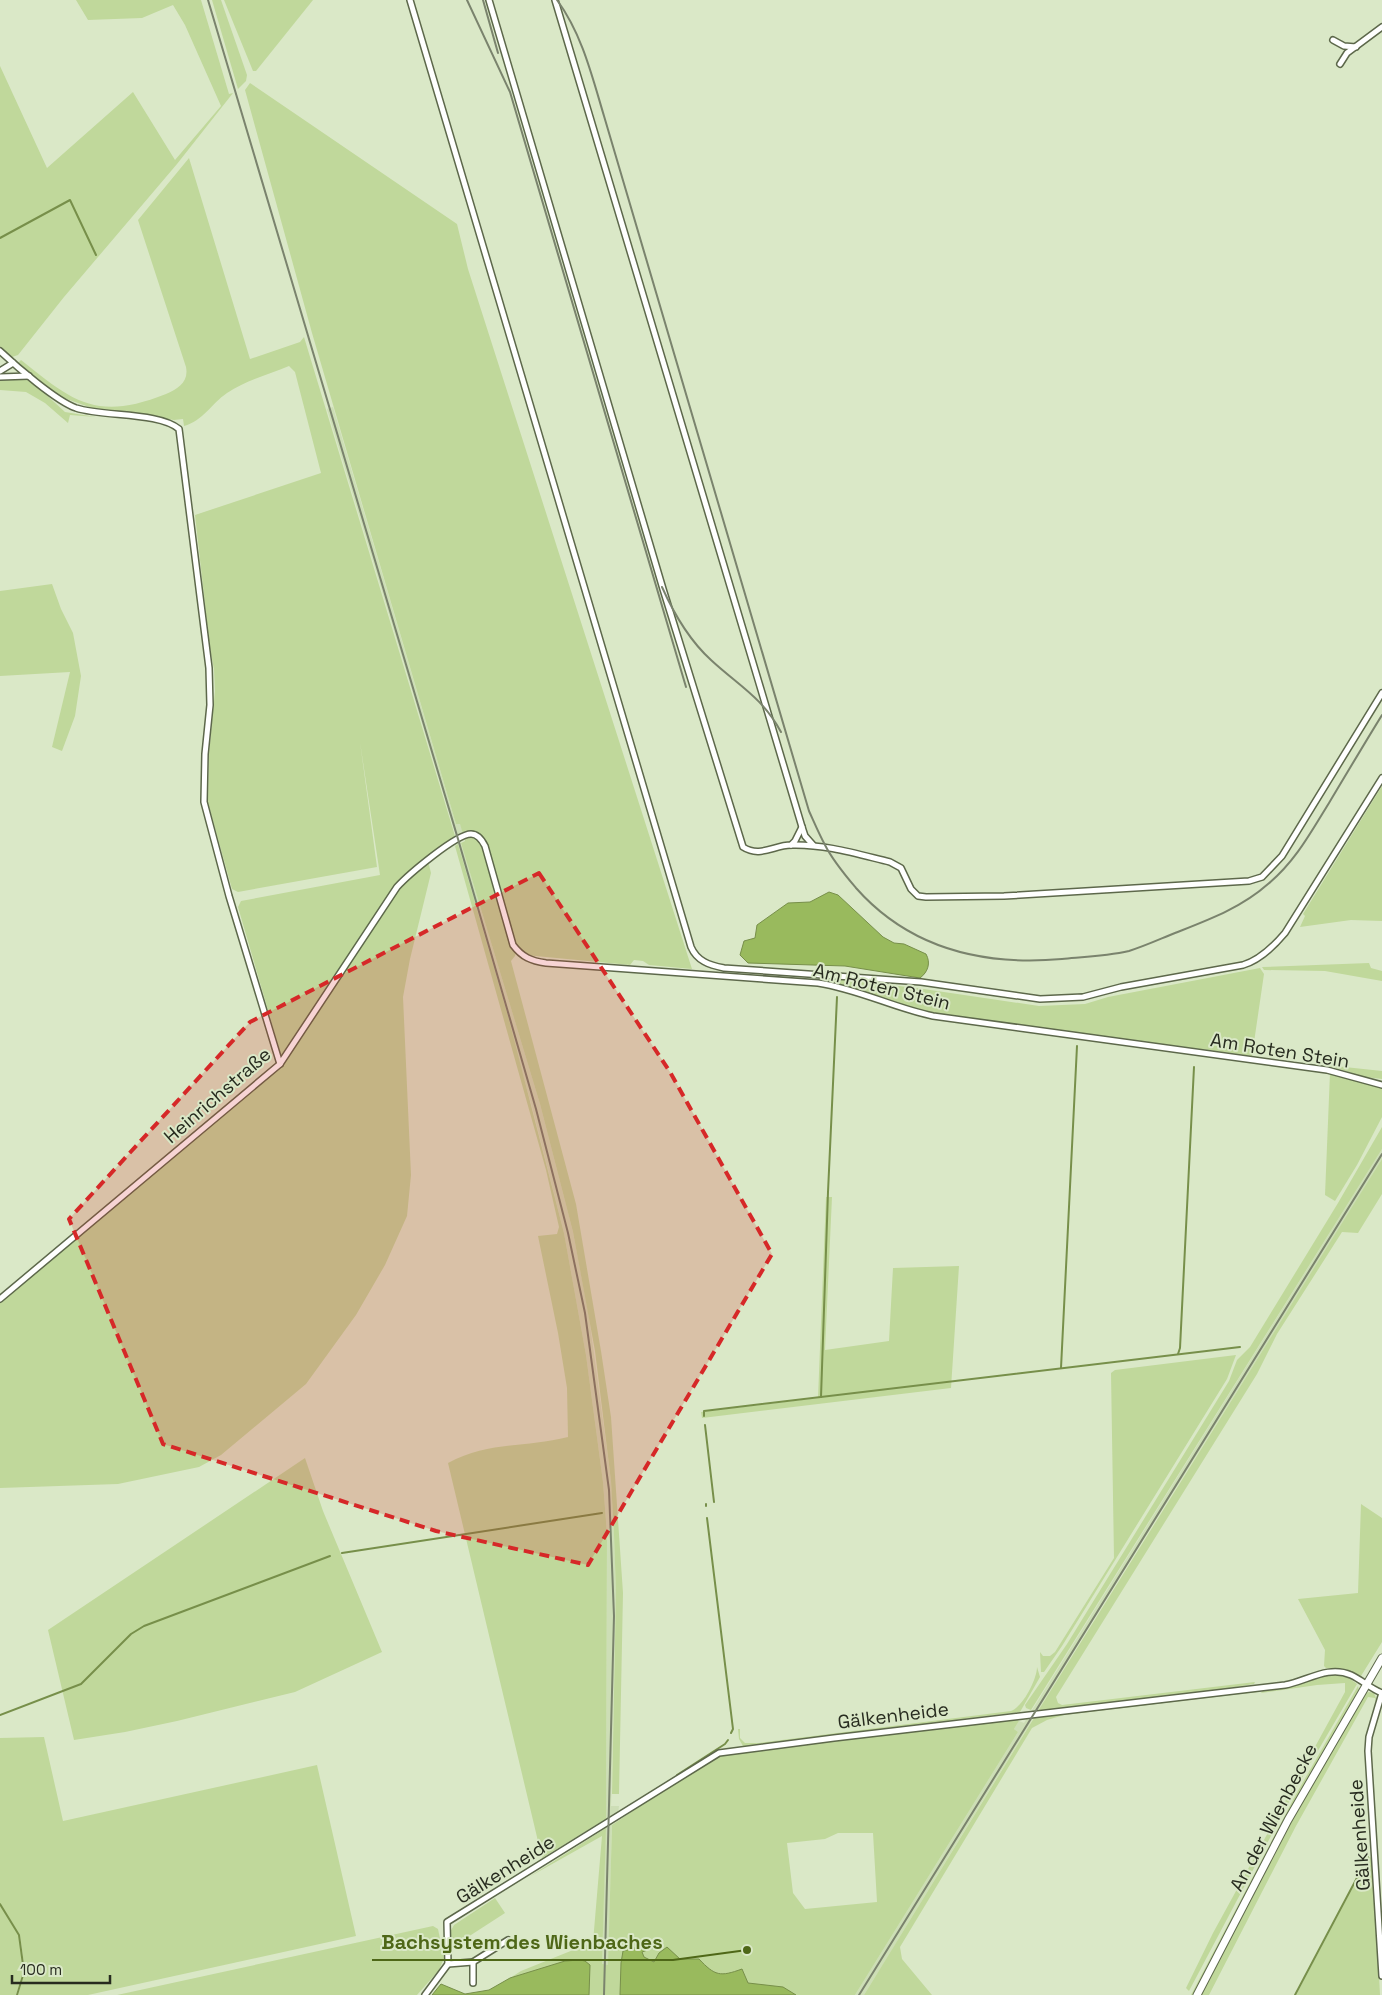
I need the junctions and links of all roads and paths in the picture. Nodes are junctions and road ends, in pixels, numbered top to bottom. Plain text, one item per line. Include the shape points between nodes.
1 (410, 0) edge
2 (489, 0) edge
3 (555, 0) edge
4 (1382, 27) edge
5 (1333, 40) dead end
6 (1356, 47) junction
7 (1340, 64) dead end
8 (0, 351) edge
9 (13, 364) junction
10 (0, 371) edge
11 (30, 376) junction
12 (0, 377) edge
13 (1382, 693) edge
14 (1382, 778) edge
15 (802, 827) junction
16 (458, 839) joint
17 (790, 845) junction
18 (813, 845) junction
19 (280, 1064) junction
20 (1382, 1085) edge
21 (0, 1299) edge
22 (1382, 1658) edge
23 (1366, 1684) junction
24 (1382, 1693) edge
25 (508, 1940) dead end
26 (473, 1962) junction
27 (448, 1964) junction
28 (1382, 1976) edge
29 (473, 1983) dead end
30 (425, 1995) edge
31 (1197, 1995) edge

1 - 14 street via 691,947 701,960 724,968 921,982 1040,999 1083,998 1121,987 1243,965 1261,956 1285,933
2 - 17 street via 740,841 743,847 754,852
3 - 15 street
4 - 6 street
5 - 6 street via 1344,46
6 - 7 street
8 - 9 street
9 - 10 street
9 - 11 street
11 - 12 street
11 - 19 street via 74,407 173,424 179,429 210,668 204,802
13 - 18 street via 1282,856 1262,877 1250,881 1004,896 926,897 913,892 901,868 890,862
15 - 17 street via 796,841
15 - 18 street
16 - 19 street, Heinrichstraße via 428,858 397,887
16 - 20 street, Am Roten Stein via 473,834 483,842 510,938 521,954 532,960 827,985 933,1016 1327,1070
17 - 18 street
19 - 21 street, Heinrichstraße
22 - 23 street, An der Wienbecke
23 - 24 street, Gälkenheide
23 - 27 street, Gälkenheide via 1349,1674 1333,1672 1285,1685 719,1753 447,1922
23 - 31 street, An der Wienbecke via 1288,1820
24 - 28 street, Gälkenheide via 1368,1751
25 - 26 street
26 - 27 street
26 - 29 street
27 - 30 street

